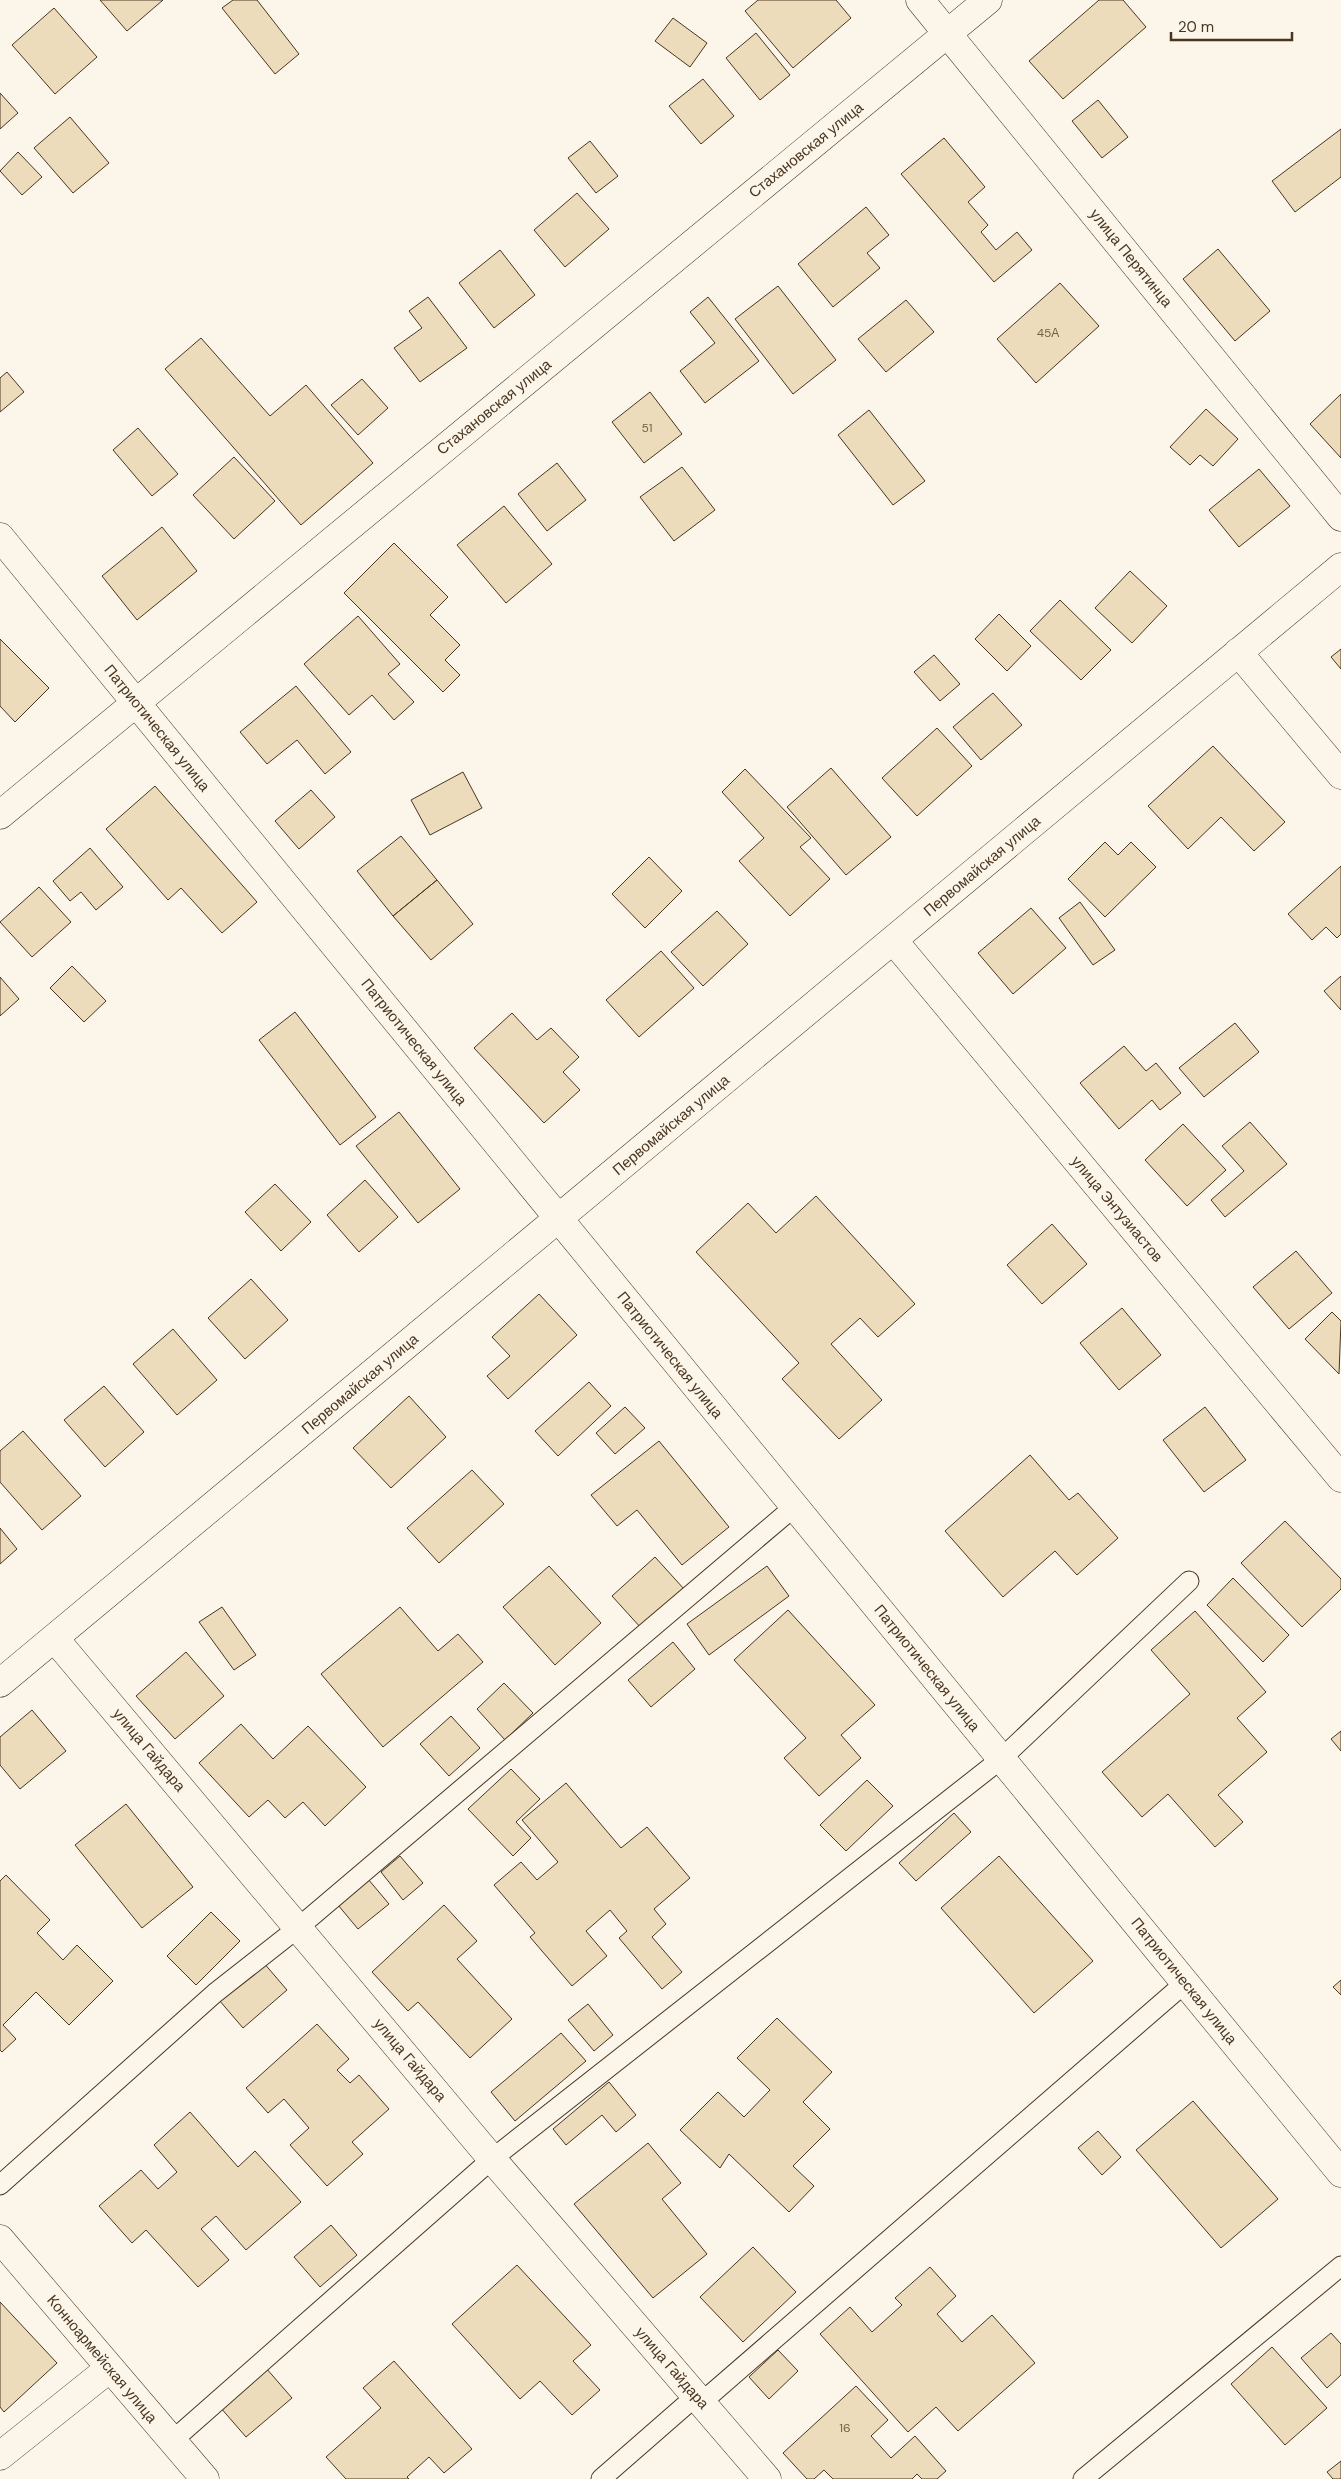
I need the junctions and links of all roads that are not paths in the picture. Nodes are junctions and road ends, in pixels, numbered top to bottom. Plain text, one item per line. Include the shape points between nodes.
1 (920, 0) edge
2 (988, 0) edge
3 (948, 33) junction
4 (1341, 517) edge
5 (0, 537) edge
6 (1341, 567) edge
7 (1238, 652) junction
8 (136, 702) junction
9 (1341, 775) edge
10 (0, 815) edge
11 (893, 940) junction
12 (559, 1218) junction
13 (1341, 1478) edge
14 (794, 1506) junction
15 (1189, 1581) dead end
16 (55, 1639) junction
17 (0, 1683) edge
18 (1001, 1759) junction
19 (299, 1927) junction
20 (1185, 1983) junction
21 (492, 2159) junction
22 (1341, 2173) edge
23 (0, 2185) edge
24 (0, 2239) edge
25 (1341, 2266) edge
26 (110, 2368) junction
27 (699, 2399) junction
28 (172, 2441) junction
29 (0, 2456) edge
30 (205, 2479) edge
31 (601, 2479) edge
32 (767, 2479) edge
33 (1083, 2479) edge

1 - 3 street, улица Перятинца
2 - 3 street, Стахановская улица
3 - 4 street, улица Перятинца
3 - 8 street, Стахановская улица
5 - 8 street, Патриотическая улица
6 - 7 street, Первомайская улица
7 - 9 street
7 - 11 street, Первомайская улица
8 - 10 street, Стахановская улица
8 - 12 street, Патриотическая улица
11 - 12 street, Первомайская улица
11 - 13 street, улица Энтузиастов
12 - 14 street, Патриотическая улица
12 - 16 street, Первомайская улица
14 - 18 street, Патриотическая улица
14 - 19 lane
15 - 18 lane
16 - 17 street, Первомайская улица
16 - 19 street, улица Гайдара
18 - 20 street, Патриотическая улица
18 - 21 lane
19 - 21 street, улица Гайдара
19 - 23 lane via 215,1993
20 - 22 street, Патриотическая улица
20 - 27 lane
21 - 27 street, улица Гайдара
21 - 28 lane
24 - 26 street, Конноармейская улица
25 - 33 lane
26 - 28 street, Конноармейская улица
26 - 29 street
27 - 31 lane
27 - 32 street, улица Гайдара
28 - 30 street, Конноармейская улица

